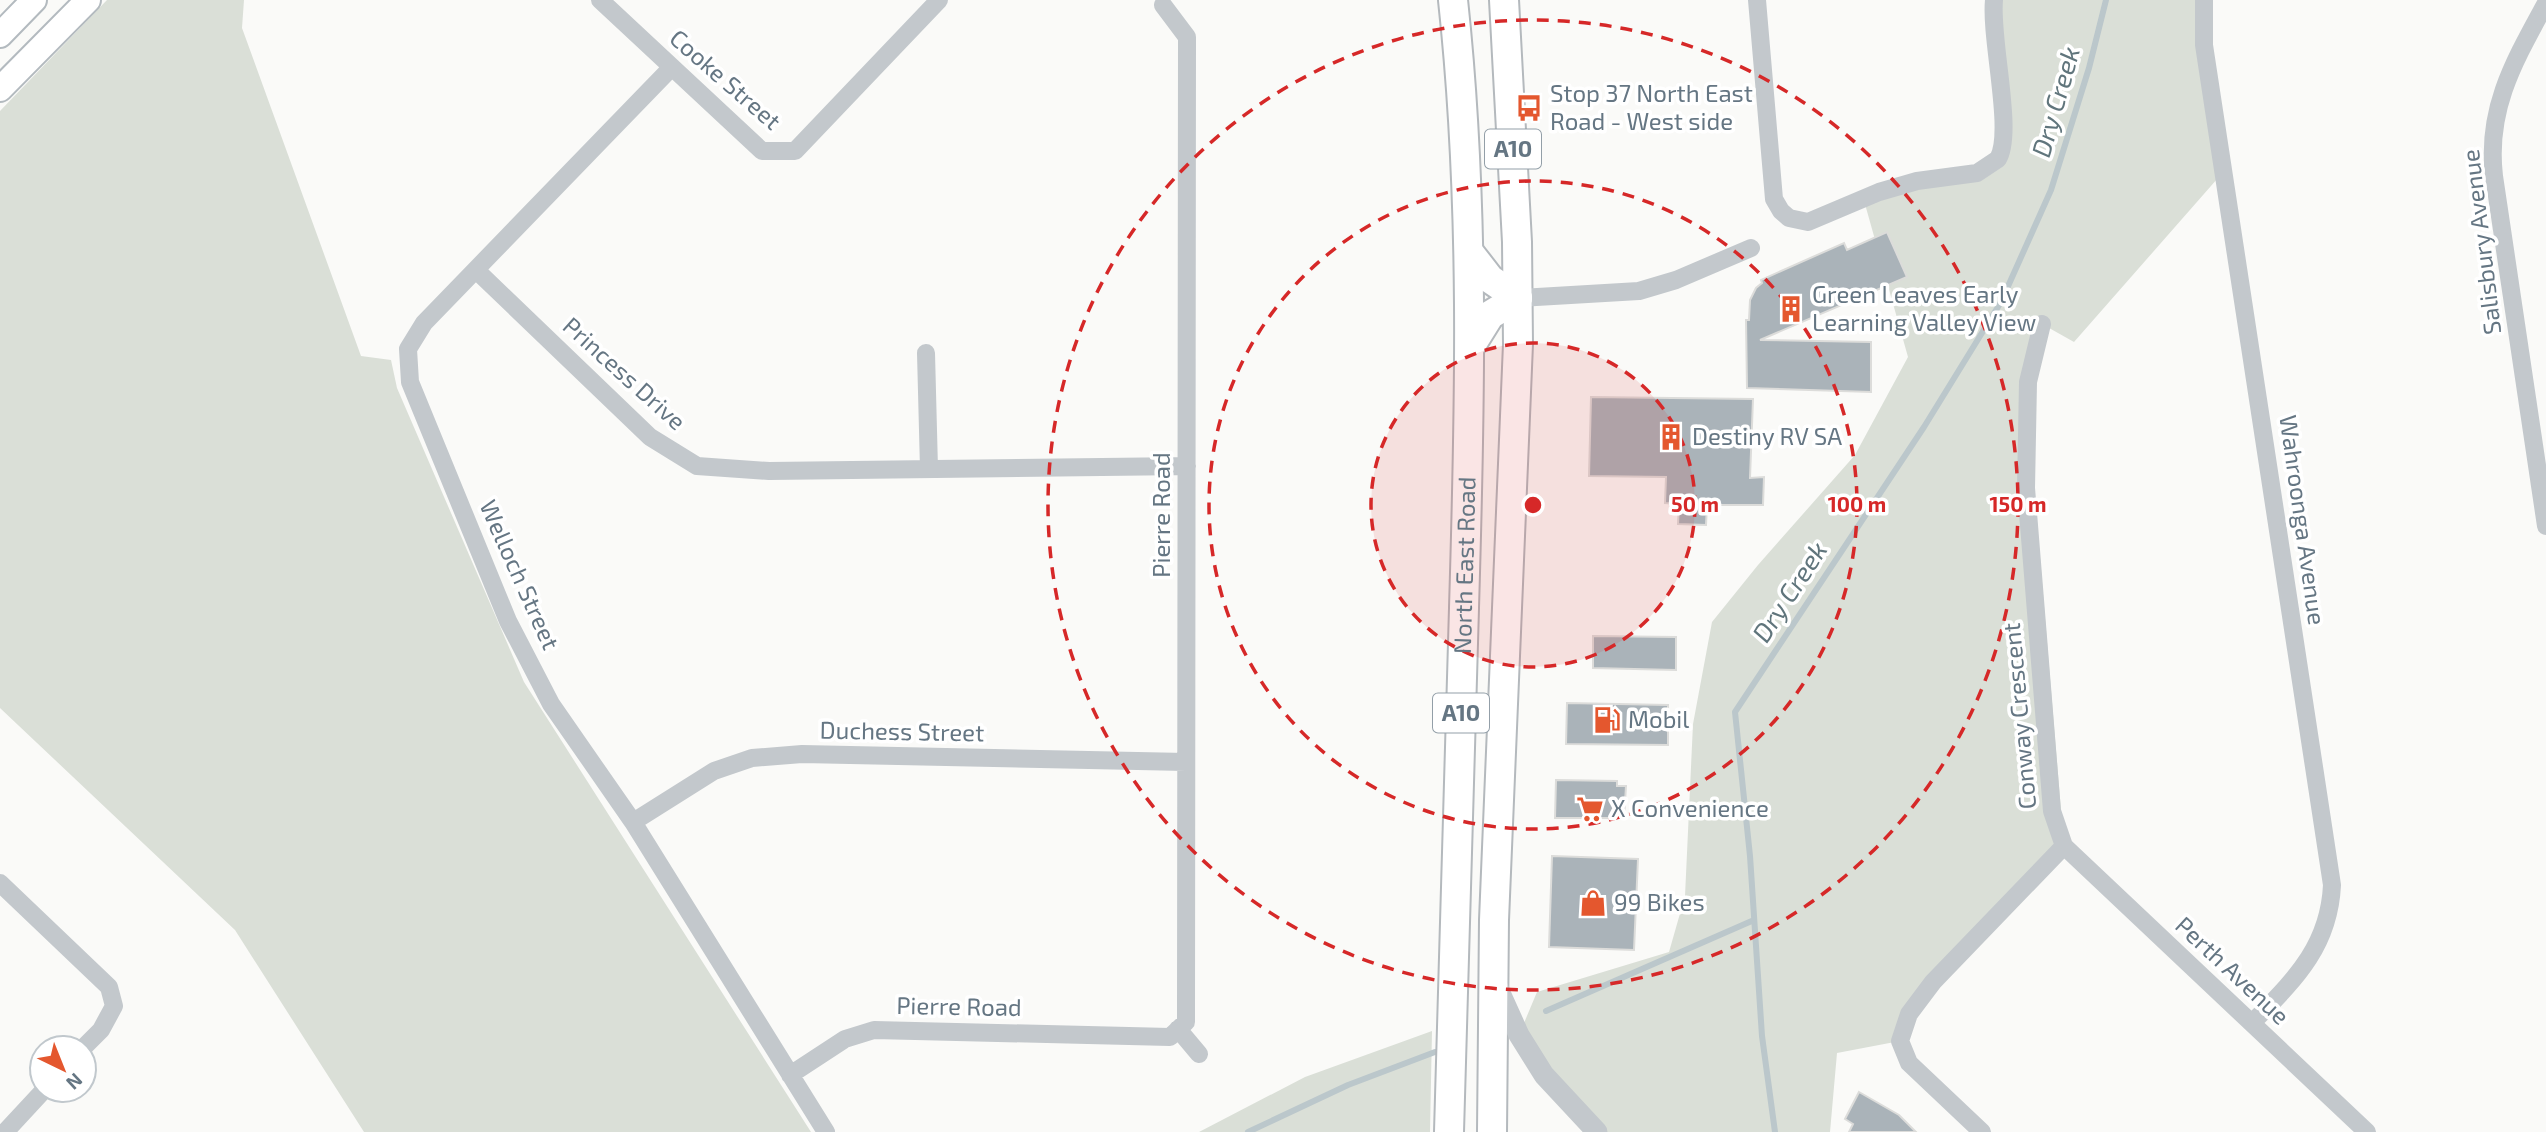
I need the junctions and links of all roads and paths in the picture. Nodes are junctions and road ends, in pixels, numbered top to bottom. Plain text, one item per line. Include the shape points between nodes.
1 (34, 0) edge
2 (88, 0) edge
3 (600, 0) edge
4 (939, 0) edge
5 (1453, 0) edge
6 (1504, 0) edge
7 (1758, 0) edge
8 (1994, 0) edge
9 (2204, 0) edge
10 (1162, 2) edge
11 (2546, 3) edge
12 (0, 35) edge
13 (671, 67) junction
14 (0, 89) edge
15 (1751, 248) dead end
16 (1469, 252) junction
17 (476, 270) junction
18 (1518, 298) junction
19 (2042, 324) dead end
20 (1470, 347) junction
21 (926, 352) dead end
22 (1187, 466) junction
23 (929, 469) junction
24 (2546, 526) edge
25 (1186, 762) junction
26 (633, 822) junction
27 (2063, 846) junction
28 (0, 883) edge
29 (1495, 982) junction
30 (2252, 1023) junction
31 (1178, 1029) junction
32 (97, 1034) edge
33 (1199, 1055) dead end
34 (790, 1075) junction
35 (1451, 1078) junction
36 (31, 1104) edge
37 (5, 1132) edge
38 (826, 1132) edge
39 (1449, 1132) edge
40 (1485, 1132) edge
41 (1492, 1132) edge
42 (1597, 1132) edge
43 (1982, 1132) edge
44 (2367, 1132) edge

1 - 12 main road
2 - 14 main road
3 - 13 street, Cooke Street
4 - 13 street, Cooke Street via 794,151 762,151
5 - 16 highway, North East Road / A10
6 - 18 highway, North East Road / A10
7 - 8 street via 1774,198 1789,218 1808,222 1895,186 1977,173 2000,156 2005,137
9 - 30 street, Wahroonga Avenue via 2204,45 2332,885 2312,957
10 - 22 street, Pierre Road via 1188,37
11 - 24 street, Salisbury Avenue via 2510,70 2499,102 2492,148
13 - 17 street, Welloch Street
15 - 18 street via 1639,291
16 - 18 highway via 1490,279
16 - 20 highway, North East Road / A10
17 - 23 street, Princess Drive via 650,437 696,466 769,471
17 - 26 street, Welloch Street via 424,323 408,349 410,382 508,621 551,704
18 - 20 highway via 1490,315
18 - 29 highway, North East Road / A10
19 - 27 street, Conway Crescent via 2028,382 2026,488 2052,811
20 - 35 highway, North East Road / A10
21 - 23 street
22 - 23 street, Princess Drive
22 - 25 street, Pierre Road
25 - 26 street, Duchess Street via 802,754 752,758 714,771
25 - 31 street, Pierre Road via 1186,1022
26 - 34 street, Welloch Street
27 - 30 street, Perth Avenue
27 - 43 street via 1933,982 1909,1014 1900,1041 1909,1063
28 - 32 street via 109,987 114,1006
29 - 41 highway, North East Road / A10
29 - 42 street via 1544,1075
30 - 44 street, Perth Avenue
31 - 33 street
31 - 34 street, Pierre Road via 1170,1037 874,1030 845,1039
34 - 38 street, Welloch Street
35 - 39 highway, North East Road / A10
35 - 40 highway
36 - 37 street

